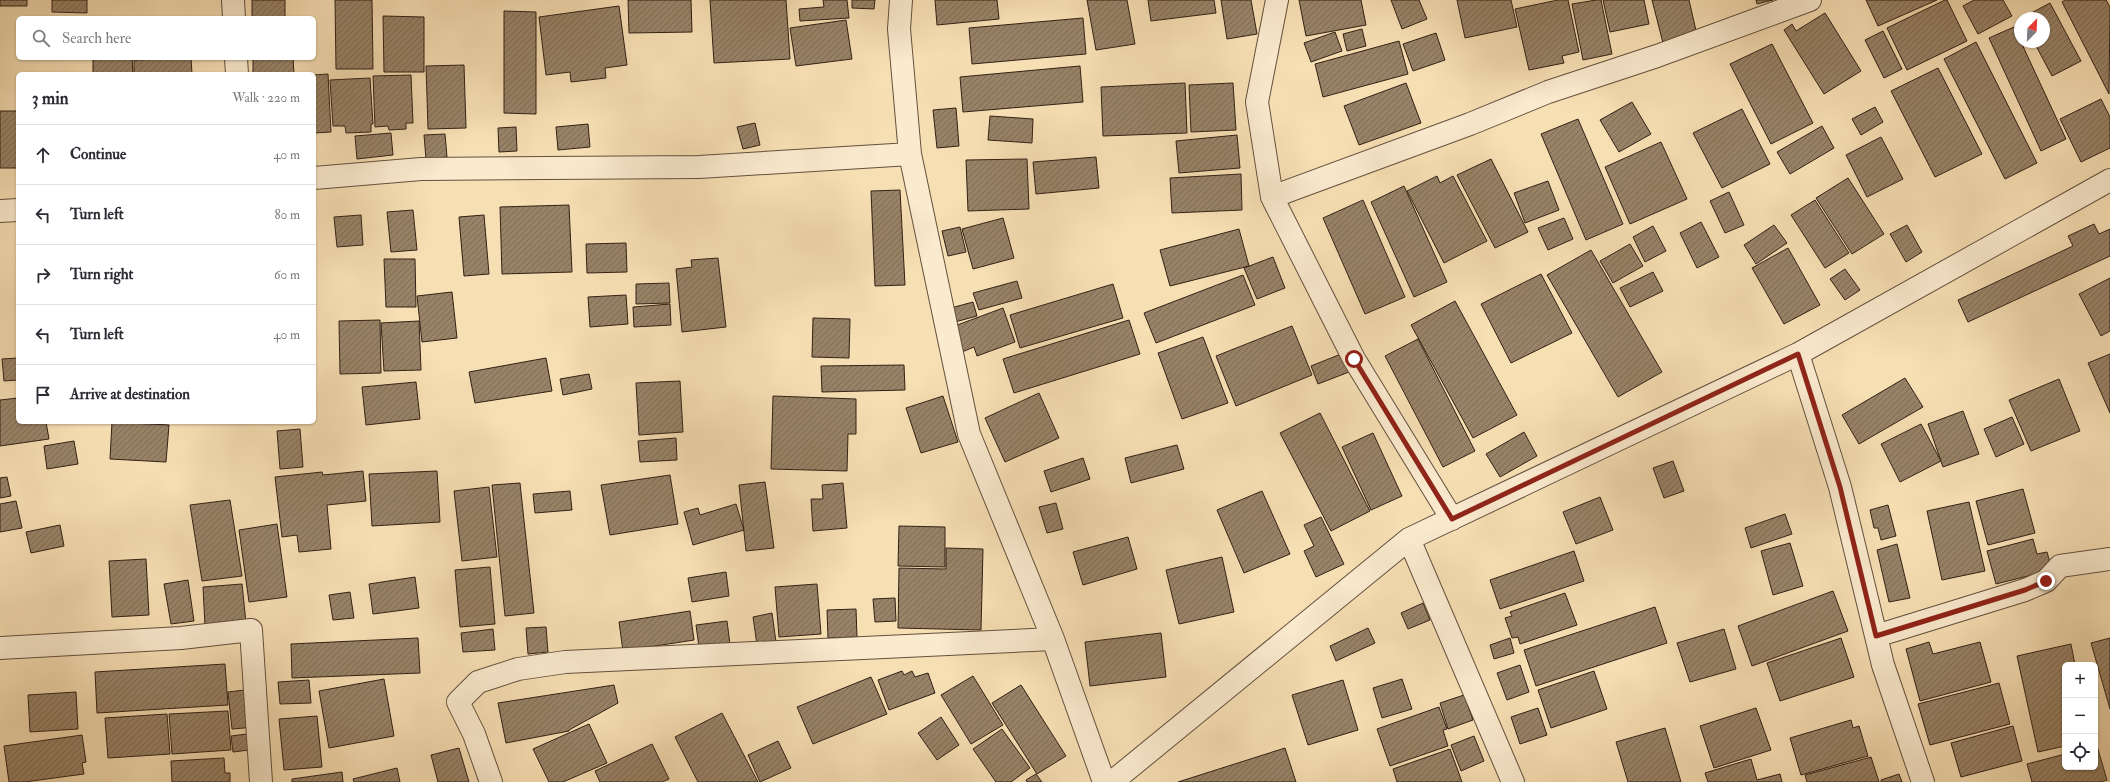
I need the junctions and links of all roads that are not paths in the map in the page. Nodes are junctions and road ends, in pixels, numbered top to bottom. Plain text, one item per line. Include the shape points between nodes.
1 (233, 0) edge
2 (901, 0) edge
3 (1277, 0) edge
4 (1810, 0) edge
5 (234, 16) edge
6 (236, 60) edge
7 (237, 72) edge
8 (910, 154) junction
9 (316, 178) edge
10 (2110, 180) edge
11 (1272, 197) junction
12 (16, 210) edge
13 (0, 211) edge
14 (1798, 354) junction
15 (1452, 519) junction
16 (1409, 539) junction
17 (2110, 559) edge
18 (1876, 636) junction
19 (1053, 639) junction
20 (0, 648) edge
21 (261, 782) edge
22 (491, 782) edge
23 (1104, 782) edge
24 (1112, 782) edge
25 (1513, 782) edge
26 (1923, 782) edge

1 - 5 street
2 - 8 street via 899,29
3 - 11 street via 1257,102
4 - 11 street via 1657,56 1548,92 1470,124
6 - 7 street
8 - 9 street via 699,167 421,169
8 - 19 street via 969,434
10 - 14 street
11 - 15 street via 1354,359
12 - 13 street
14 - 15 street
14 - 18 street via 1840,487
15 - 16 street
16 - 24 street
16 - 25 street
17 - 18 street via 2060,566 2046,581 2025,590
18 - 26 street via 1883,665
19 - 22 street via 565,662 518,669 478,682 458,702 474,734
19 - 23 street
20 - 21 street via 181,638 251,630

